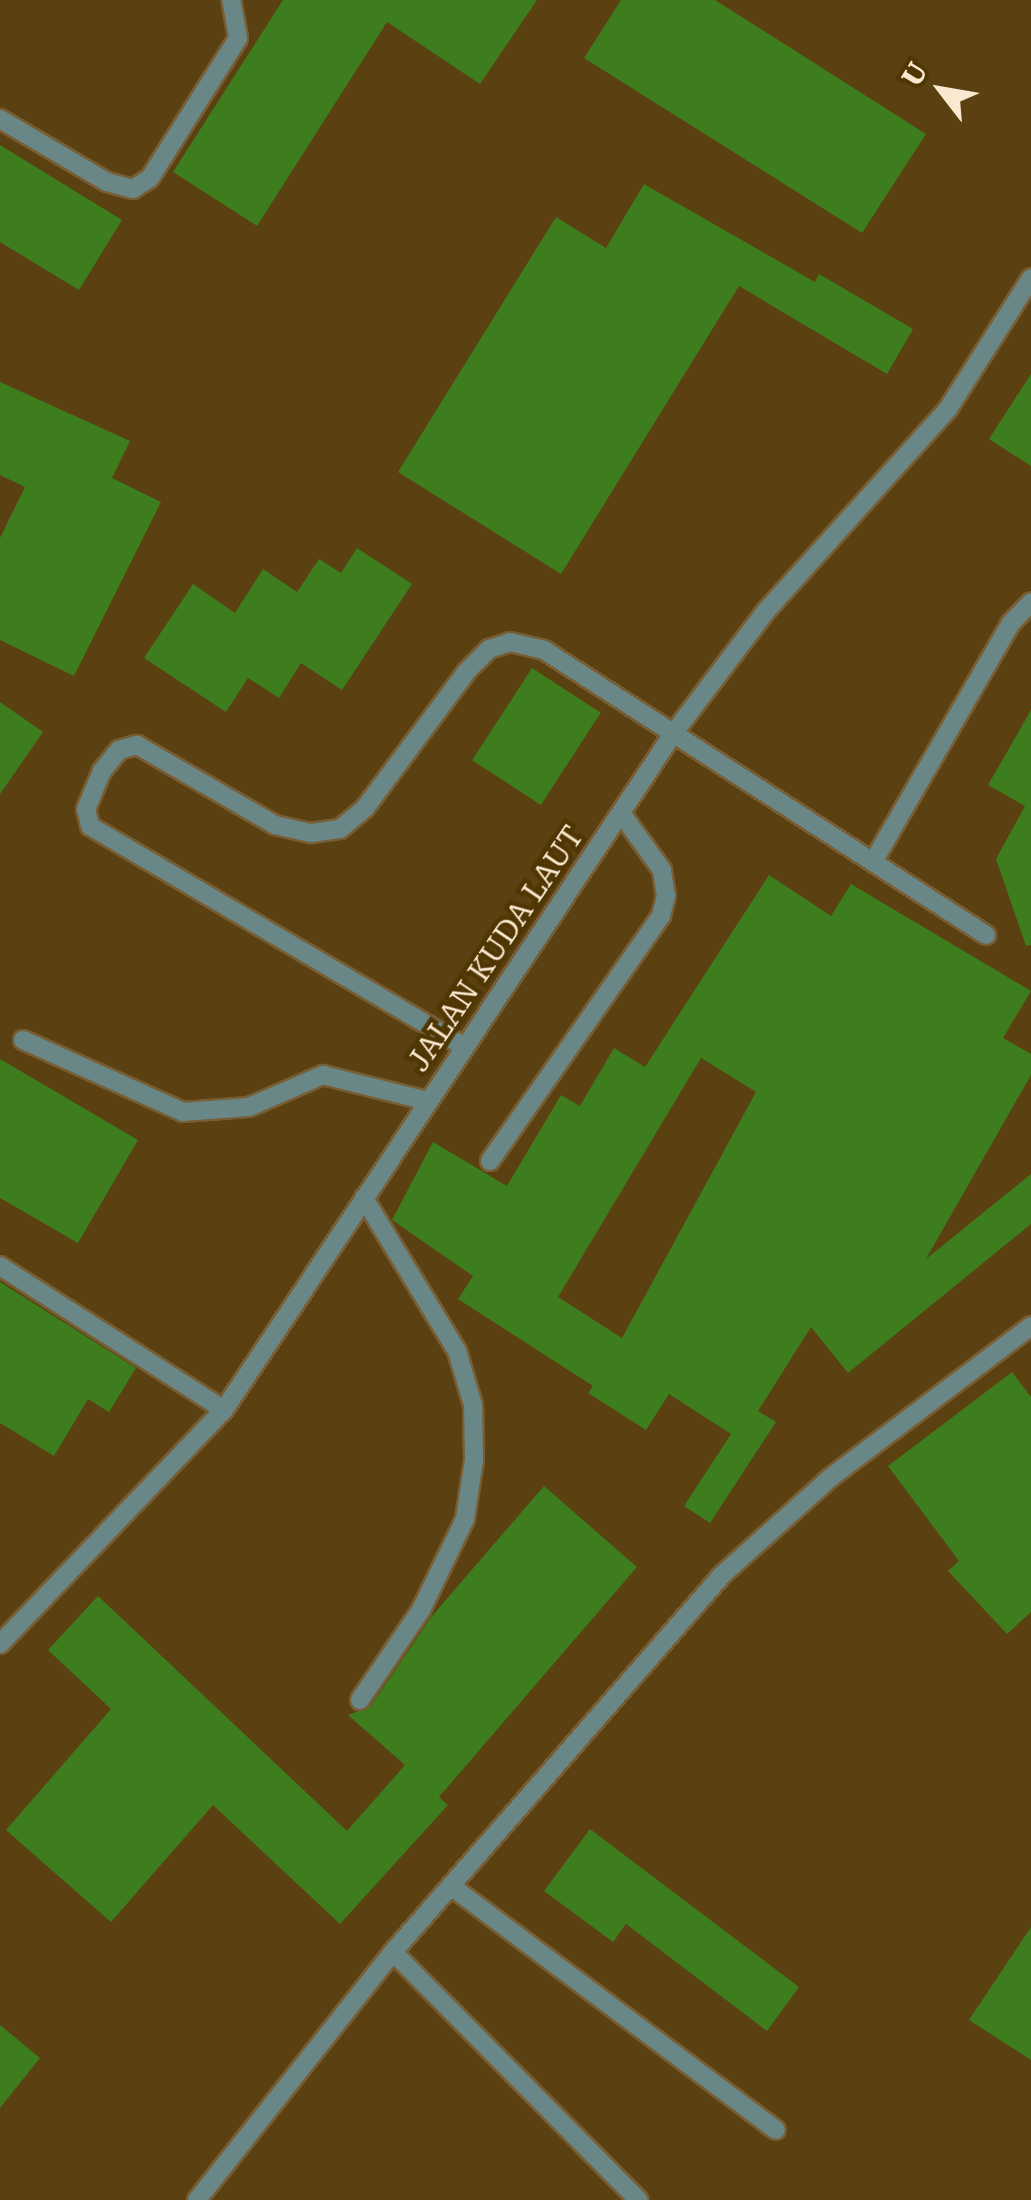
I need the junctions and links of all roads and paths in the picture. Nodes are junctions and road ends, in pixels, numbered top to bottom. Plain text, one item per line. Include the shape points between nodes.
1 (237, 3) edge
2 (0, 119) edge
3 (1031, 278) edge
4 (1031, 602) edge
5 (673, 734) junction
6 (621, 813) junction
7 (874, 862) junction
8 (986, 935) dead end
9 (23, 1040) dead end
10 (464, 1047) junction
11 (428, 1102) junction
12 (490, 1161) dead end
13 (364, 1198) junction
14 (0, 1266) edge
15 (1031, 1326) edge
16 (224, 1410) junction
17 (0, 1644) edge
18 (360, 1700) dead end
19 (451, 1886) junction
20 (393, 1952) junction
21 (776, 2130) dead end
22 (197, 2200) edge
23 (638, 2200) edge

1 - 2 lane via 238,38 150,178 133,190 107,182
3 - 5 lane, JALAN KUDA LAUT via 948,409 766,610
4 - 7 lane via 1011,623
5 - 6 lane, JALAN KUDA LAUT
5 - 7 lane
5 - 10 lane via 544,650 510,642 489,649 467,671 364,808 340,829 311,833 275,825 137,746 119,750 102,771 86,810 90,826
6 - 10 lane, JALAN KUDA LAUT
6 - 12 lane via 662,870 661,916
7 - 8 lane
9 - 11 lane via 182,1112 249,1107 322,1075
10 - 11 lane, JALAN KUDA LAUT
11 - 13 lane, JALAN KUDA LAUT
13 - 16 lane, JALAN KUDA LAUT
13 - 18 lane via 458,1351 474,1405 474,1460 465,1520 421,1610
14 - 16 lane
15 - 19 lane via 830,1478 722,1575
16 - 17 lane, JALAN KUDA LAUT
19 - 20 lane
19 - 21 lane
20 - 22 lane
20 - 23 lane

